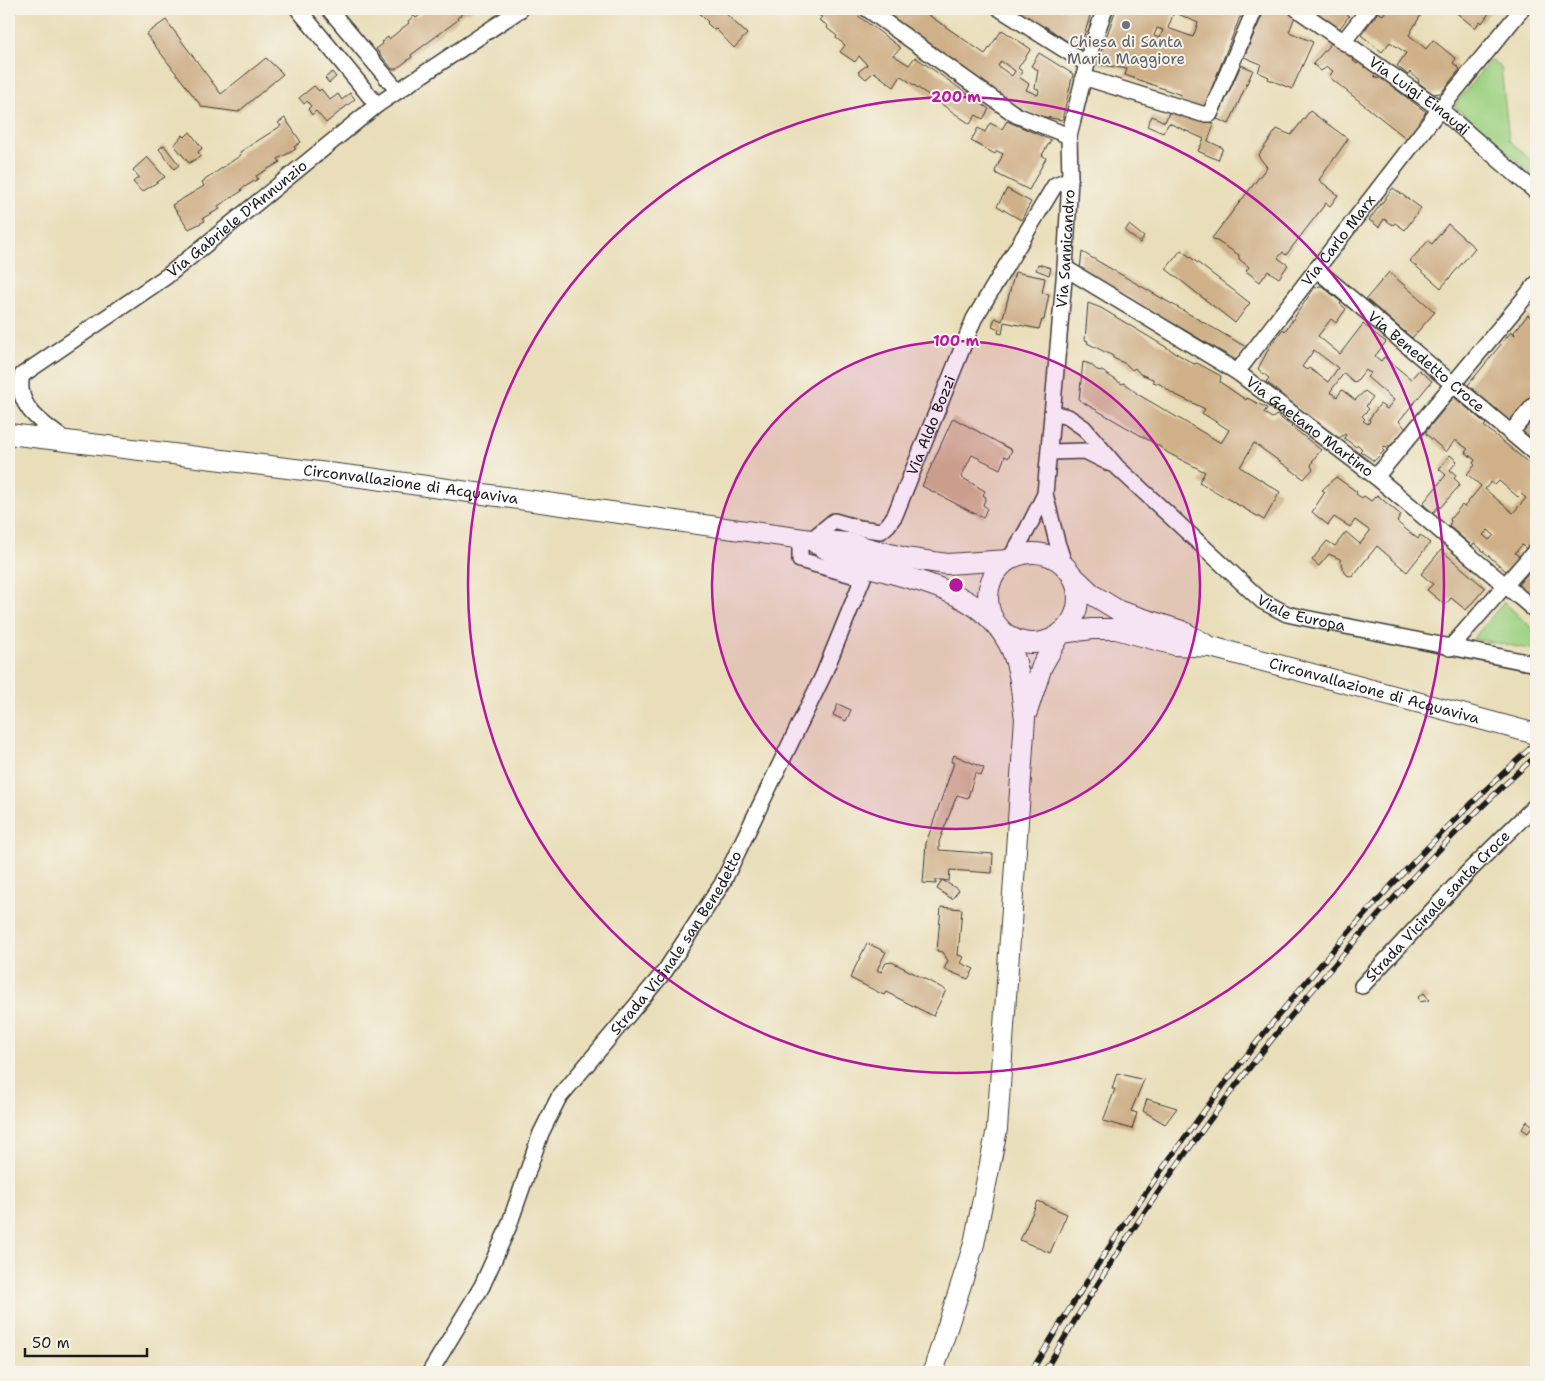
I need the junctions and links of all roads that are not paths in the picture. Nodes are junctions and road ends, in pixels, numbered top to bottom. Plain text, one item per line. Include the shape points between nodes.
1 (298, 9) edge
2 (329, 9) edge
3 (521, 9) edge
4 (867, 9) edge
5 (1000, 9) edge
6 (1105, 9) edge
7 (1255, 9) edge
8 (1297, 9) edge
9 (1369, 9) edge
10 (1522, 9) edge
11 (1343, 42) junction
12 (1085, 70) junction
13 (398, 91) junction
14 (377, 105) junction
15 (1440, 109) junction
16 (1069, 136) junction
17 (1070, 179) junction
18 (1536, 192) edge
19 (1065, 268) junction
20 (1316, 269) junction
21 (1536, 284) edge
22 (1237, 372) junction
23 (22, 376) junction
24 (1454, 383) junction
25 (9, 384) edge
26 (1536, 403) edge
27 (1052, 413) junction
28 (1511, 432) junction
29 (9, 434) edge
30 (67, 442) junction
31 (1050, 452) junction
32 (1536, 454) edge
33 (1117, 466) junction
34 (1376, 477) junction
35 (1045, 494) junction
36 (806, 539) junction
37 (1536, 550) edge
38 (1009, 560) junction
39 (1069, 570) junction
40 (1505, 584) junction
41 (1536, 611) edge
42 (1001, 630) junction
43 (1061, 633) junction
44 (1212, 647) junction
45 (1450, 648) junction
46 (1536, 664) edge
47 (1025, 718) junction
48 (1532, 734) edge
49 (1536, 805) edge
50 (1362, 986) dead end
51 (430, 1372) edge
52 (932, 1372) edge

1 - 14 street
2 - 13 street
3 - 13 street, Via Gabriele D'Annunzio
4 - 16 street via 1016,115
5 - 12 street
6 - 12 street, Via Sannicandro
7 - 12 street via 1210,114 1202,114
8 - 11 street, Via Luigi Einaudi
9 - 11 street
10 - 15 street, Via Carlo Marx
11 - 15 street, Via Luigi Einaudi
12 - 16 street, Via Sannicandro
13 - 14 street, Via Gabriele D'Annunzio
14 - 23 street, Via Gabriele D'Annunzio via 167,276
15 - 18 street, Via Luigi Einaudi
15 - 20 street, Via Carlo Marx
16 - 17 street, Via Sannicandro
17 - 19 street, Via Sannicandro
17 - 36 street, Via Aldo Bozzi via 1055,184 974,319 896,515 881,531 834,521
19 - 22 street, Via Gaetano Martino
19 - 27 street, Via Sannicandro
20 - 22 street, Via Carlo Marx
20 - 24 street, Via Benedetto Croce
21 - 24 street
22 - 34 street, Via Gaetano Martino
23 - 25 street, Via Gabriele D'Annunzio
23 - 30 street via 19,387 35,417
24 - 28 street, Via Benedetto Croce
24 - 34 street
26 - 28 street
27 - 31 street, Via Sannicandro
27 - 33 street, Viale Europa via 1068,417 1084,428
28 - 32 street, Via Benedetto Croce
29 - 30 main road, Circonvallazione di Acquaviva
30 - 36 main road, Circonvallazione di Acquaviva via 378,479
31 - 33 street, Viale Europa via 1084,451
31 - 35 street, Via Sannicandro
33 - 45 street, Viale Europa via 1273,608 1305,618
34 - 40 street, Via Gaetano Martino
35 - 38 street
35 - 39 street via 1056,542
36 - 38 main road, Circonvallazione di Acquaviva via 848,543 905,558 947,564
36 - 42 main road via 846,560 920,580 956,595 980,610
36 - 51 street, Strada Vicinale san Benedetto via 800,560 863,578 823,676 722,884 665,971 558,1099 541,1132 508,1228 482,1286
37 - 40 street
38 - 39 main road via 1023,554 1038,553 1053,557
38 - 42 main road via 999,569 988,593 993,619
39 - 43 main road via 1077,587 1076,613
39 - 44 main road via 1093,595 1119,611 1182,631
40 - 41 street, Via Gaetano Martino
40 - 45 street
42 - 43 main road via 1011,638 1030,643 1050,640
42 - 47 main road via 1017,665
43 - 44 main road via 1116,629 1175,645
43 - 47 main road via 1042,666
44 - 48 main road, Circonvallazione di Acquaviva
45 - 46 street, Viale Europa
47 - 52 main road via 997,1129 974,1244
49 - 50 street, Strada Vicinale santa Croce via 1470,870

